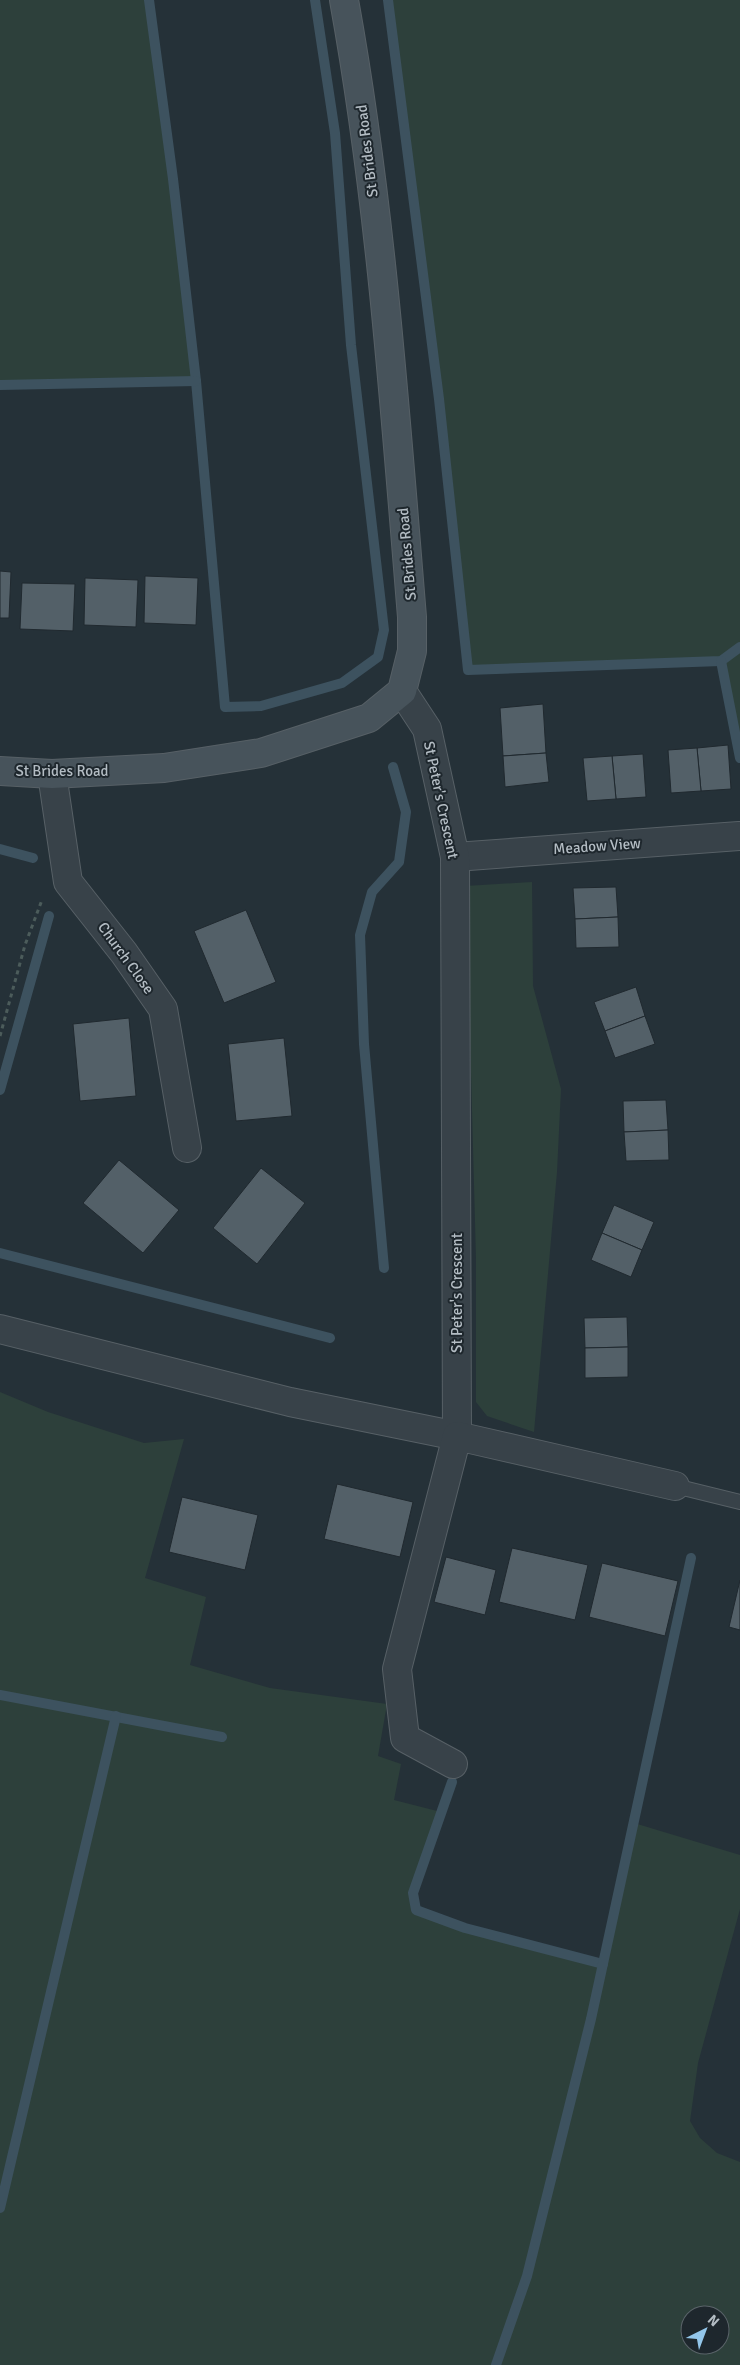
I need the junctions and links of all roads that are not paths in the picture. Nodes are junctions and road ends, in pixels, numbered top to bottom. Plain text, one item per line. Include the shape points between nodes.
1 (344, 0) edge
2 (402, 691) junction
3 (0, 771) edge
4 (52, 774) junction
5 (739, 836) dead end
6 (455, 857) junction
7 (187, 1148) dead end
8 (0, 1329) edge
9 (458, 1436) junction
10 (675, 1486) joint
11 (740, 1502) edge
12 (453, 1764) dead end

1 - 2 main road, St Brides Road via 359,83 389,340 412,617 412,651
2 - 4 main road, St Brides Road via 369,718 261,753 164,768
2 - 6 street, St Peter's Crescent via 427,729
3 - 4 main road, St Brides Road
4 - 7 street, Church Close via 68,882 124,952 163,1009
5 - 6 street, Meadow View
6 - 9 street, St Peter's Crescent
8 - 9 street via 290,1402
9 - 10 street
9 - 12 street, St Peter's Crescent via 397,1669 405,1738
10 - 11 lane

